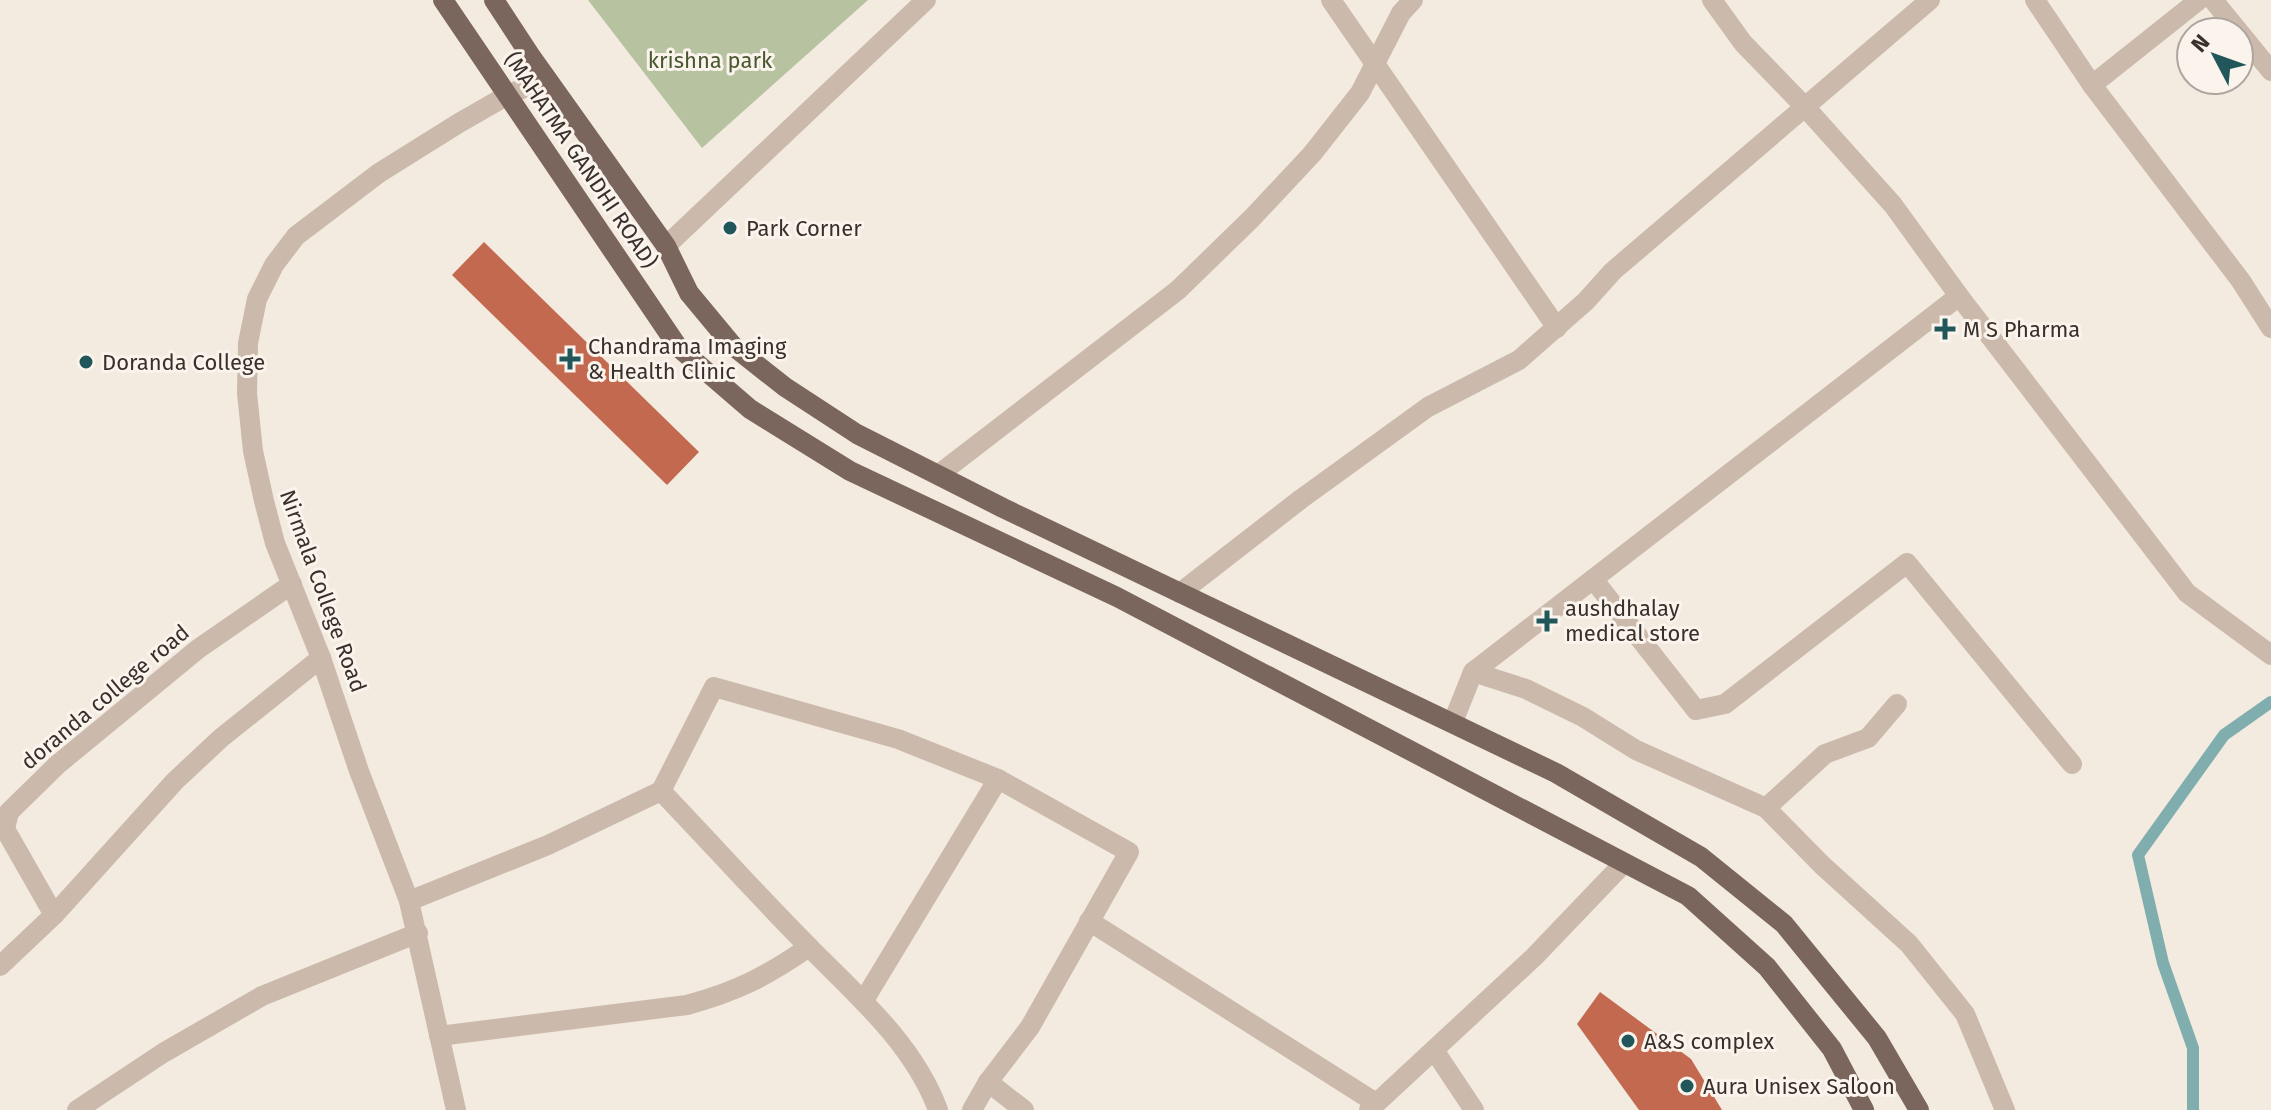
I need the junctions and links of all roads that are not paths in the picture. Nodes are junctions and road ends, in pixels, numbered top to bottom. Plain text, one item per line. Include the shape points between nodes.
1 (443, 0) edge
2 (494, 0) edge
3 (926, 0) edge
4 (1331, 0) edge
5 (1413, 0) edge
6 (1712, 0) edge
7 (1930, 0) edge
8 (2035, 0) edge
9 (2199, 0) edge
10 (2213, 0) edge
11 (1376, 62) junction
12 (2271, 71) edge
13 (546, 78) junction
14 (2092, 85) junction
15 (508, 95) junction
16 (1806, 108) junction
17 (666, 246) junction
18 (1959, 296) junction
19 (2268, 318) edge
20 (1557, 328) junction
21 (938, 475) junction
22 (1593, 579) junction
23 (292, 584) junction
24 (1180, 593) junction
25 (2271, 655) edge
26 (321, 658) junction
27 (1473, 672) junction
28 (1897, 704) dead end
29 (1453, 722) junction
30 (2072, 764) dead end
31 (998, 779) junction
32 (661, 791) junction
33 (1766, 808) junction
34 (1624, 863) junction
35 (409, 901) junction
36 (54, 915) junction
37 (1089, 921) junction
38 (418, 933) junction
39 (809, 947) junction
40 (0, 966) edge
41 (864, 1000) junction
42 (439, 1036) junction
43 (1434, 1050) junction
44 (988, 1082) junction
45 (1372, 1106) edge
46 (77, 1110) edge
47 (456, 1110) edge
48 (938, 1110) edge
49 (972, 1110) edge
50 (1024, 1110) edge
51 (1474, 1110) edge
52 (1864, 1110) edge
53 (1919, 1110) edge
54 (2005, 1110) edge

1 - 15 main road, (MAHATMA GANDHI ROAD)
2 - 13 main road
3 - 17 street
4 - 11 street
5 - 11 street
6 - 16 street via 1743,43
7 - 16 street
8 - 14 street
9 - 14 street
10 - 12 street
11 - 20 street
11 - 21 street via 1360,93 1312,154 1178,290
13 - 15 street, Nirmala College Road
13 - 17 main road
14 - 19 street
15 - 23 street, Nirmala College Road via 319,216 274,265 257,299 248,343 253,451 271,529
15 - 34 main road, (MAHATMA GANDHI ROAD) via 678,347 750,409 850,471 1117,597
16 - 18 street via 1893,205
16 - 20 street via 1613,271
17 - 21 main road via 689,293 733,346 857,434
18 - 22 street
18 - 25 street via 2187,593
20 - 24 street via 1519,360 1428,407
21 - 24 main road
22 - 27 street
22 - 30 street via 1696,710 1725,704 1907,563
23 - 26 street, Nirmala College Road
23 - 36 street, doranda college road via 198,649 57,765 9,812 5,829
24 - 29 main road
26 - 35 street, Nirmala College Road
26 - 36 street via 175,781
27 - 29 street
27 - 33 street via 1526,689 1636,750
28 - 33 street via 1868,738 1825,754
29 - 53 main road via 1556,773 1701,857 1784,924 1877,1038
31 - 32 street via 898,739 714,687
31 - 37 street via 1129,852
31 - 41 street
32 - 35 street via 548,845
32 - 39 street
33 - 54 street via 1909,944 1965,1014
34 - 43 street
34 - 52 main road, (MAHATMA GANDHI ROAD) via 1688,896 1767,967 1832,1049
35 - 38 street, Nirmala College Road
36 - 40 street
37 - 44 street via 1030,1027
37 - 45 street
38 - 42 street, Nirmala College Road
38 - 46 street via 262,996
39 - 41 street
39 - 42 street via 766,977 687,1005
41 - 48 street via 928,1082
42 - 47 street, Nirmala College Road
43 - 45 street
43 - 51 street
44 - 49 street
44 - 50 street

